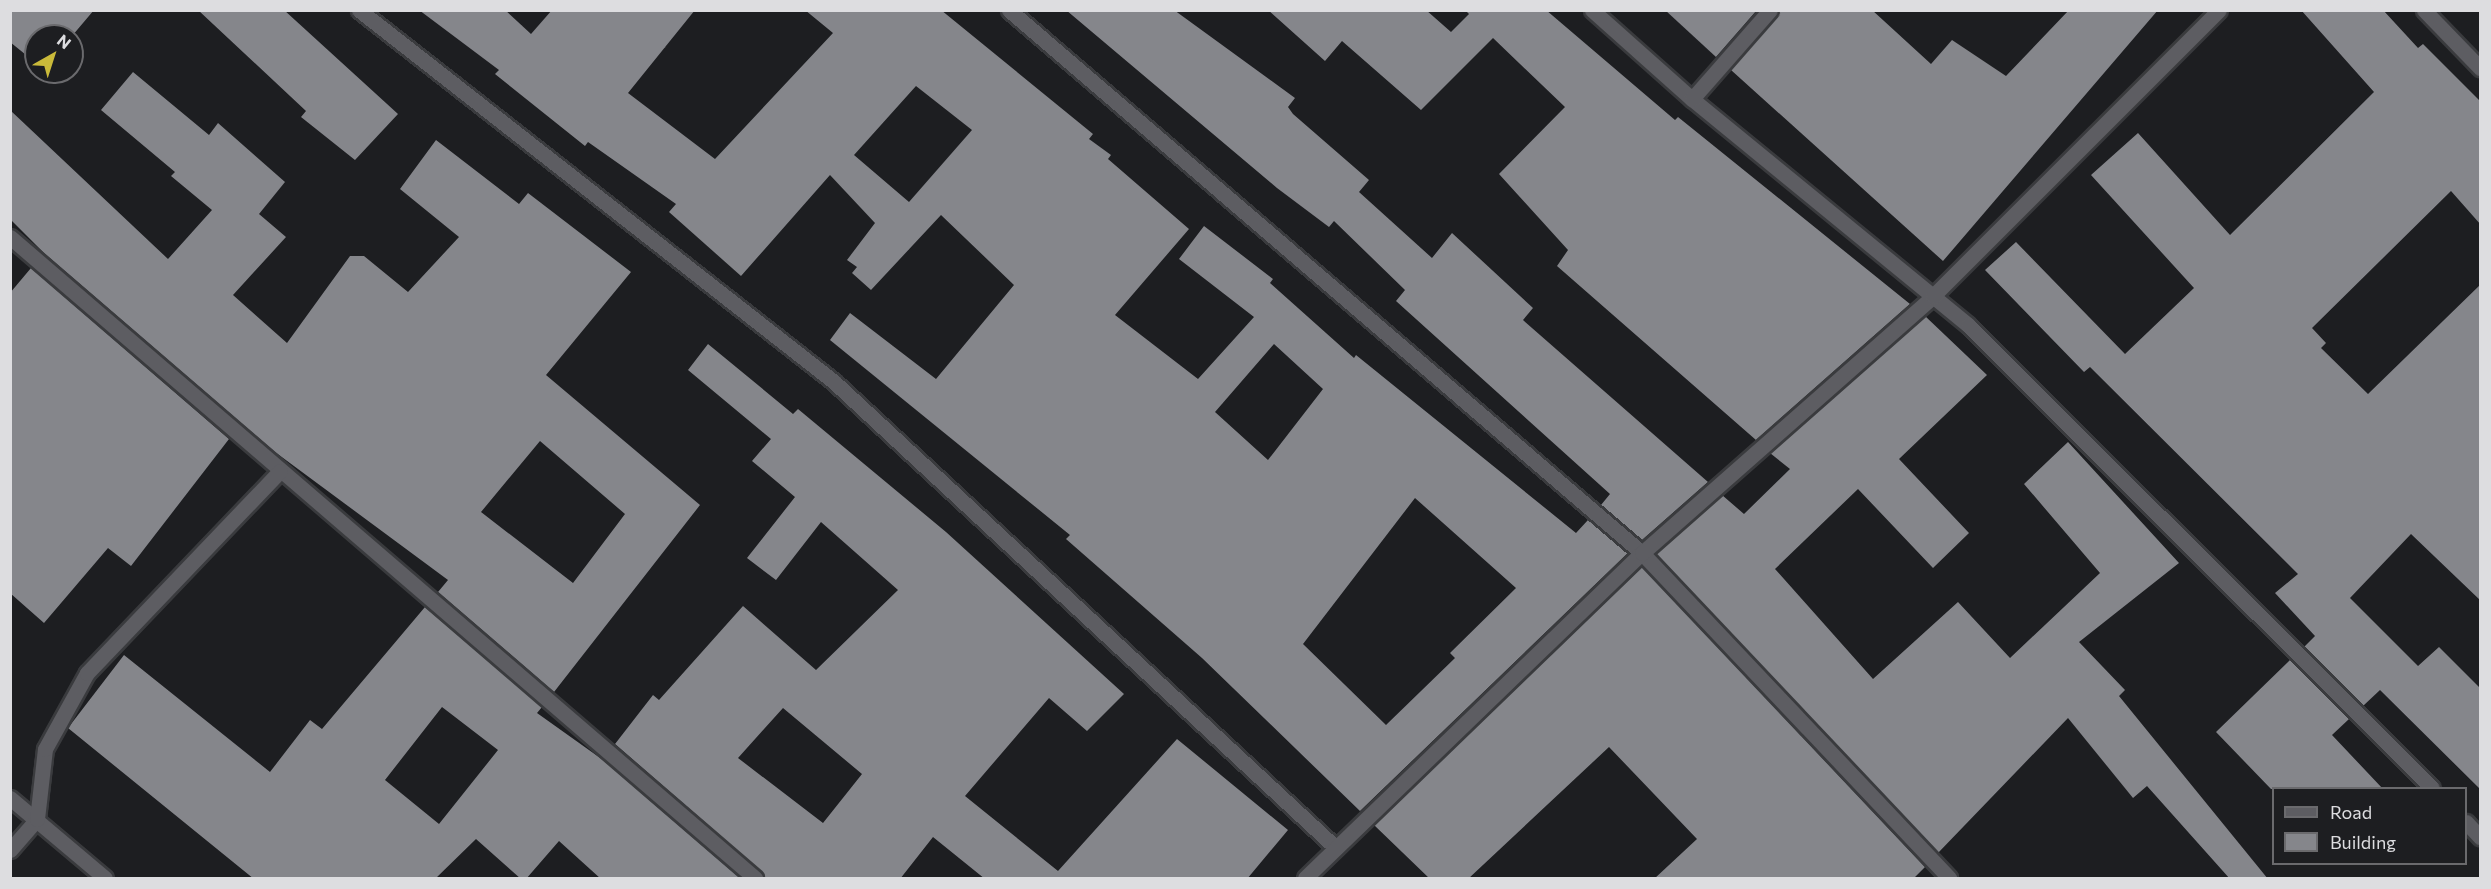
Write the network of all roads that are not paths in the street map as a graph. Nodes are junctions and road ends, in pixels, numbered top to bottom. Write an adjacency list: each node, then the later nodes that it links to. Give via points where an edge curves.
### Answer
1 (359, 10): 18 (street, via 833,381)
2 (1009, 10): 12 (street)
3 (1592, 10): 8 (street)
4 (1770, 10): 8 (street)
5 (2219, 10): 10 (street)
6 (2424, 10): 7 (street)
7 (2481, 68)
8 (1692, 99): 10 (street)
9 (10, 237): 11 (street)
10 (1933, 296): 12 (street); 13 (street, via 1968,325)
11 (280, 471): 15 (street, via 87,673 45,748); 21 (street)
12 (1642, 553): 18 (street); 23 (street)
13 (2430, 787)
14 (10, 798): 15 (street)
15 (38, 819): 19 (street); 20 (street)
16 (2467, 823): 17 (street)
17 (2481, 837)
18 (1336, 848): 22 (street)
19 (10, 850)
20 (105, 879)
21 (755, 879)
22 (1305, 879)
23 (1948, 879)

